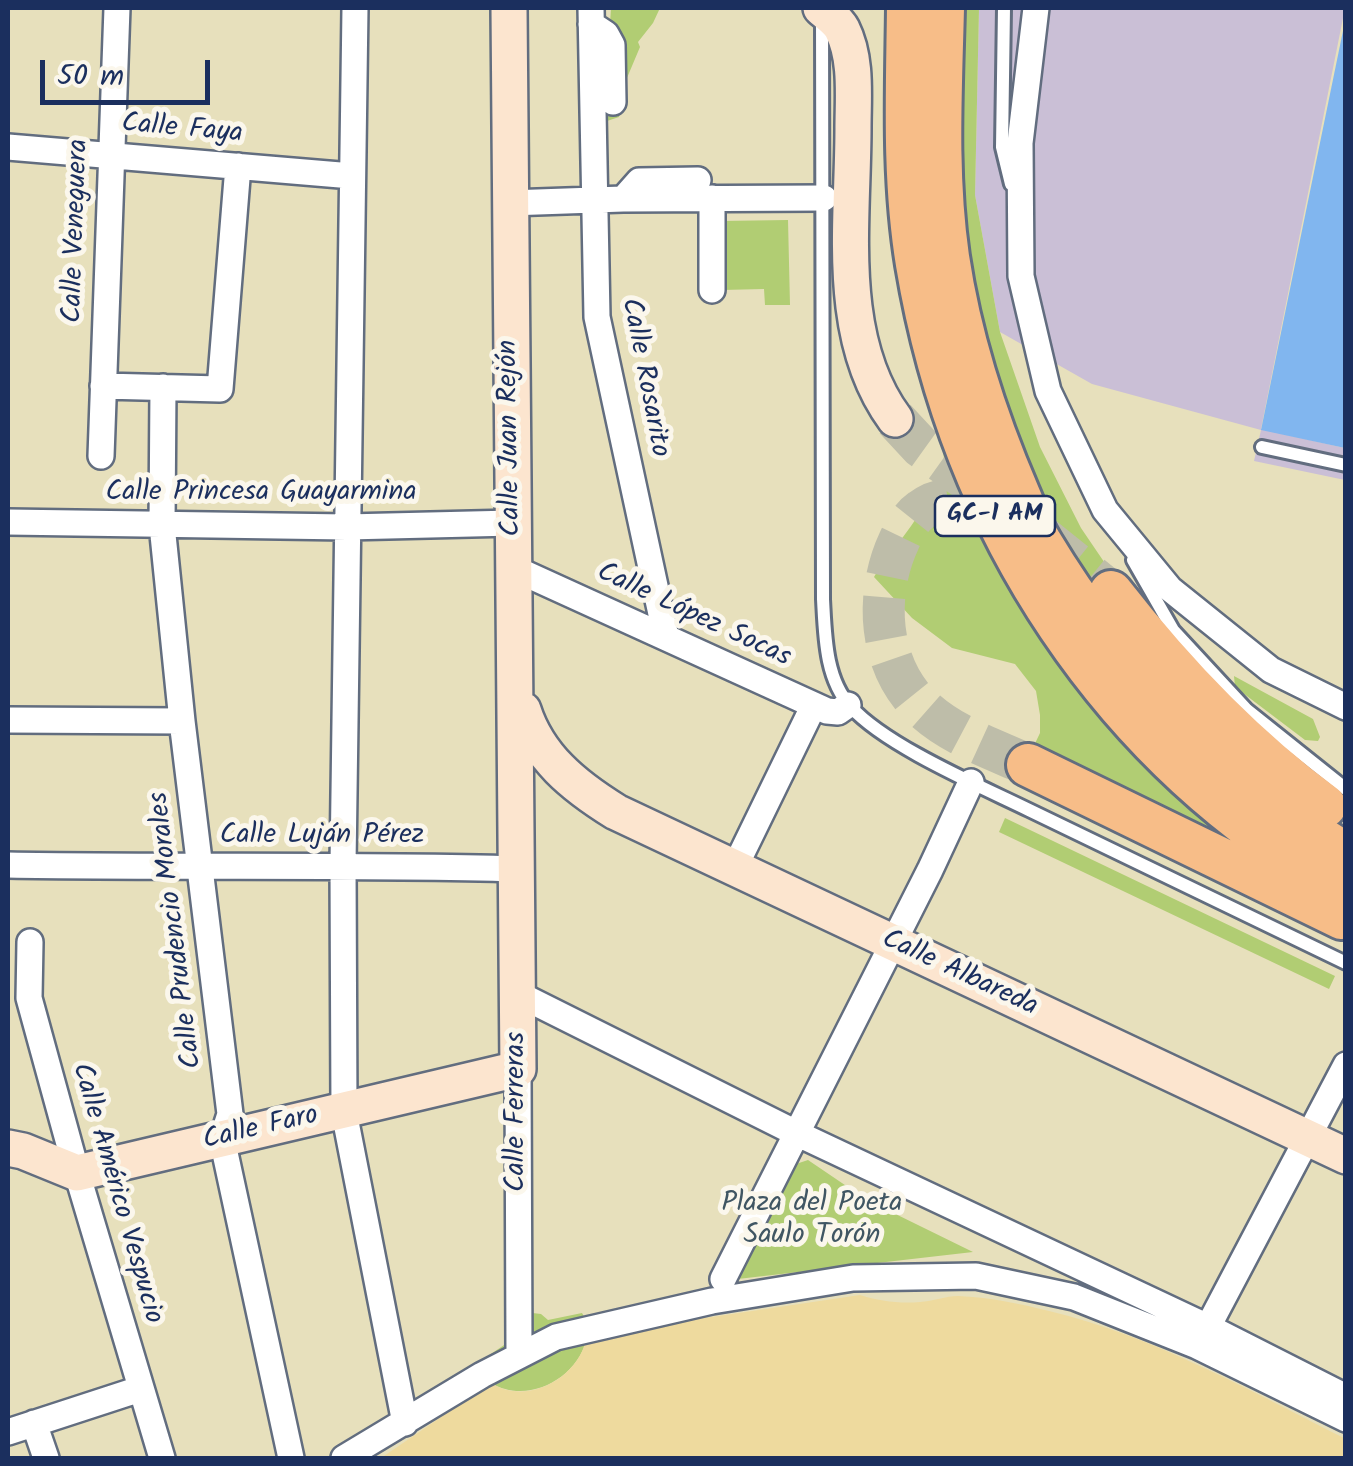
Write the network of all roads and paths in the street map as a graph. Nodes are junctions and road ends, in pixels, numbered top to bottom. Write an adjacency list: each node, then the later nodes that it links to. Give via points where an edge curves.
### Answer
1 (116, 8): 12 (street, Calle Veneguera)
2 (355, 8): 14 (street)
3 (509, 8): 18 (street, Calle Juan Rejón)
4 (821, 8): 16 (lane); 23 (street, via 842,27 853,70 856,332 877,395)
5 (908, 8): 53 (highway, GC-1 AM, via 906,153 917,262 943,380 1007,543 1114,700 1170,760 1234,817)
6 (943, 8): 47 (highway, GC-1 AM, via 940,141 948,257 1000,450 1040,541 1137,677 1191,734 1254,790)
7 (1004, 8): 19 (lane, via 1002,147)
8 (1036, 8): 19 (street, via 1020,144)
9 (591, 16): 10 (street, via 612,45); 17 (street, Calle Rosarito)
10 (613, 102)
11 (8, 146): 12 (street, Calle Faya)
12 (111, 155): 13 (street, Calle Faya); 21 (street, Calle Veneguera)
13 (238, 166): 14 (street, Calle Faya); 22 (street, via 220,389)
14 (352, 176): 31 (street)
15 (705, 189): 16 (street); 17 (street); 20 (street)
16 (824, 198): 37 (lane, via 822,599 826,644)
17 (594, 200): 18 (street); 34 (street, Calle Rosarito, via 597,317)
18 (509, 203): 29 (street, Calle Juan Rejón)
19 (1021, 225): 27 (street, via 1022,276 1048,391)
20 (712, 290)
21 (103, 386): 22 (street); 25 (street, Calle Veneguera)
22 (163, 387): 30 (street, Calle Prudencio Morales)
23 (895, 420)
24 (1262, 448): 26 (lane)
25 (101, 456)
26 (1346, 465)
27 (1105, 510): 38 (street, via 1170,589 1271,670); 44 (lane, via 1173,630 1247,710)
28 (8, 522): 30 (street, Calle Princesa Guayarmina)
29 (514, 523): 31 (street, Calle Princesa Guayarmina); 32 (street, Calle Juan Rejón)
30 (162, 525): 31 (street, Calle Princesa Guayarmina); 40 (street, Calle Prudencio Morales)
31 (348, 527): 48 (street)
32 (514, 568): 34 (street, Calle López Socas); 35 (street, Calle Juan Rejón)
33 (1111, 592): 46 (highway, via 1211,709)
34 (666, 637): 36 (street, Calle López Socas)
35 (515, 685): 43 (street, Calle Albareda, via 539,748); 45 (street, Calle Juan Rejón)
36 (814, 705): 37 (street, Calle López Socas, via 838,712); 50 (street)
37 (848, 705): 42 (lane, via 891,738)
38 (1346, 707)
39 (8, 720): 40 (street)
40 (182, 721): 51 (street, Calle Prudencio Morales)
41 (1028, 765): 54 (highway)
42 (971, 782): 56 (street); 57 (lane)
43 (577, 785): 45 (street, via 542,777 527,783); 50 (street, Calle Albareda, via 616,812)
44 (1346, 789)
45 (518, 802): 52 (street, Calle Juan Rejón)
46 (1346, 821)
47 (1346, 854)
48 (344, 864): 51 (street, Calle Luján Pérez); 52 (street, Calle Luján Pérez); 62 (street)
49 (8, 865): 51 (street, Calle Luján Pérez)
50 (735, 867): 56 (street, Calle Albareda)
51 (202, 868): 64 (street, Calle Prudencio Morales, via 230,1114)
52 (518, 869): 58 (street, Calle Ferreras)
53 (1346, 891)
54 (1346, 920)
55 (30, 942): 59 (street, Calle Américo Vespucio)
56 (892, 944): 63 (street); 65 (street, Calle Albareda)
57 (1346, 963)
58 (518, 994): 61 (street, Calle Ferreras); 63 (street)
59 (18, 997): 68 (street, Calle Américo Vespucio)
60 (1346, 1065): 65 (street)
61 (518, 1069): 62 (street, Calle Faro); 71 (street, Calle Ferreras)
62 (344, 1112): 64 (street, Calle Faro); 76 (street)
63 (796, 1134): 69 (street); 70 (street)
64 (222, 1138): 68 (street, Calle Faro); 80 (street, Calle Prudencio Morales)
65 (1306, 1138): 67 (street, Calle Albareda); 70 (street)
66 (8, 1148): 68 (street)
67 (1346, 1156)
68 (76, 1173): 72 (street, Calle Américo Vespucio)
69 (723, 1279)
70 (1202, 1337): 71 (street, via 1074,1297 976,1276 853,1278 556,1337); 73 (street); 74 (street)
71 (519, 1356): 76 (street)
72 (140, 1389): 75 (street); 79 (street, Calle Américo Vespucio)
73 (1346, 1397)
74 (1346, 1419)
75 (34, 1423): 77 (street); 78 (street)
76 (405, 1423): 81 (street)
77 (8, 1432)
78 (46, 1458)
79 (162, 1458)
80 (291, 1458)
81 (344, 1458)

